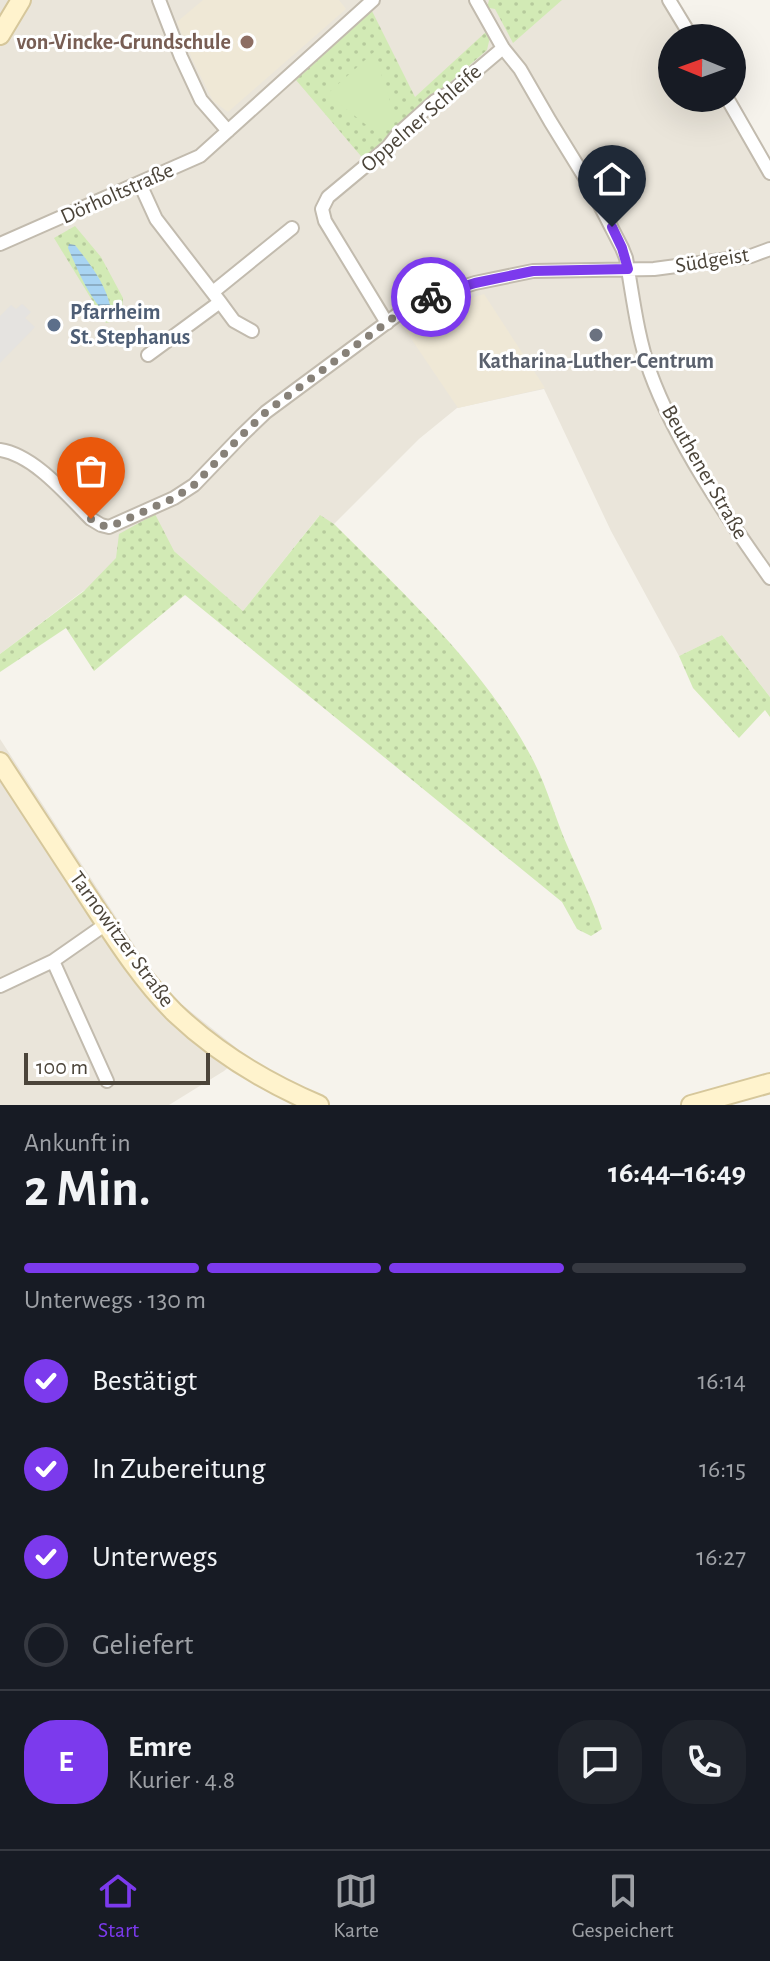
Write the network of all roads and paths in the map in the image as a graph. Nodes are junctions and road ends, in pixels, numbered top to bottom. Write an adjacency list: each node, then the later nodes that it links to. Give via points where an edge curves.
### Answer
1 (21, 0): 7 (main road)
2 (159, 0): 10 (street, via 201,100)
3 (373, 0): 10 (street, Dörholtstraße)
4 (476, 0): 8 (street)
5 (669, 0): 6 (street)
6 (684, 24)
7 (0, 35)
8 (503, 48): 16 (street, Oppelner Schleife, via 590,186); 18 (street, Oppelner Schleife, via 435,101 328,197 322,209)
9 (735, 112): 11 (street)
10 (228, 131): 12 (street, Dörholtstraße, via 200,156)
11 (770, 173)
12 (140, 184): 14 (street, Dörholtstraße); 17 (street, via 156,219)
13 (292, 228): 17 (street)
14 (0, 244)
15 (770, 249): 16 (street, Südgeist, via 751,256)
16 (628, 269): 18 (street, Südgeist, via 510,275 431,297); 22 (street, Beuthener Straße, via 650,372 685,445)
17 (216, 297): 19 (street, via 234,321); 20 (street)
18 (387, 323): 21 (street, Südgeist, via 266,412 194,485 109,527 91,519 36,466)
19 (252, 331)
20 (148, 355)
21 (0, 450)
22 (770, 578)
23 (0, 762): 24 (main road, Tarnowitzer Straße)
24 (106, 924): 25 (street); 29 (main road, Tarnowitzer Straße, via 155,991 197,1033 275,1085)
25 (53, 961): 26 (street); 27 (street)
26 (0, 986)
27 (107, 1081)
28 (770, 1083): 30 (main road)
29 (319, 1105)
30 (691, 1105)

